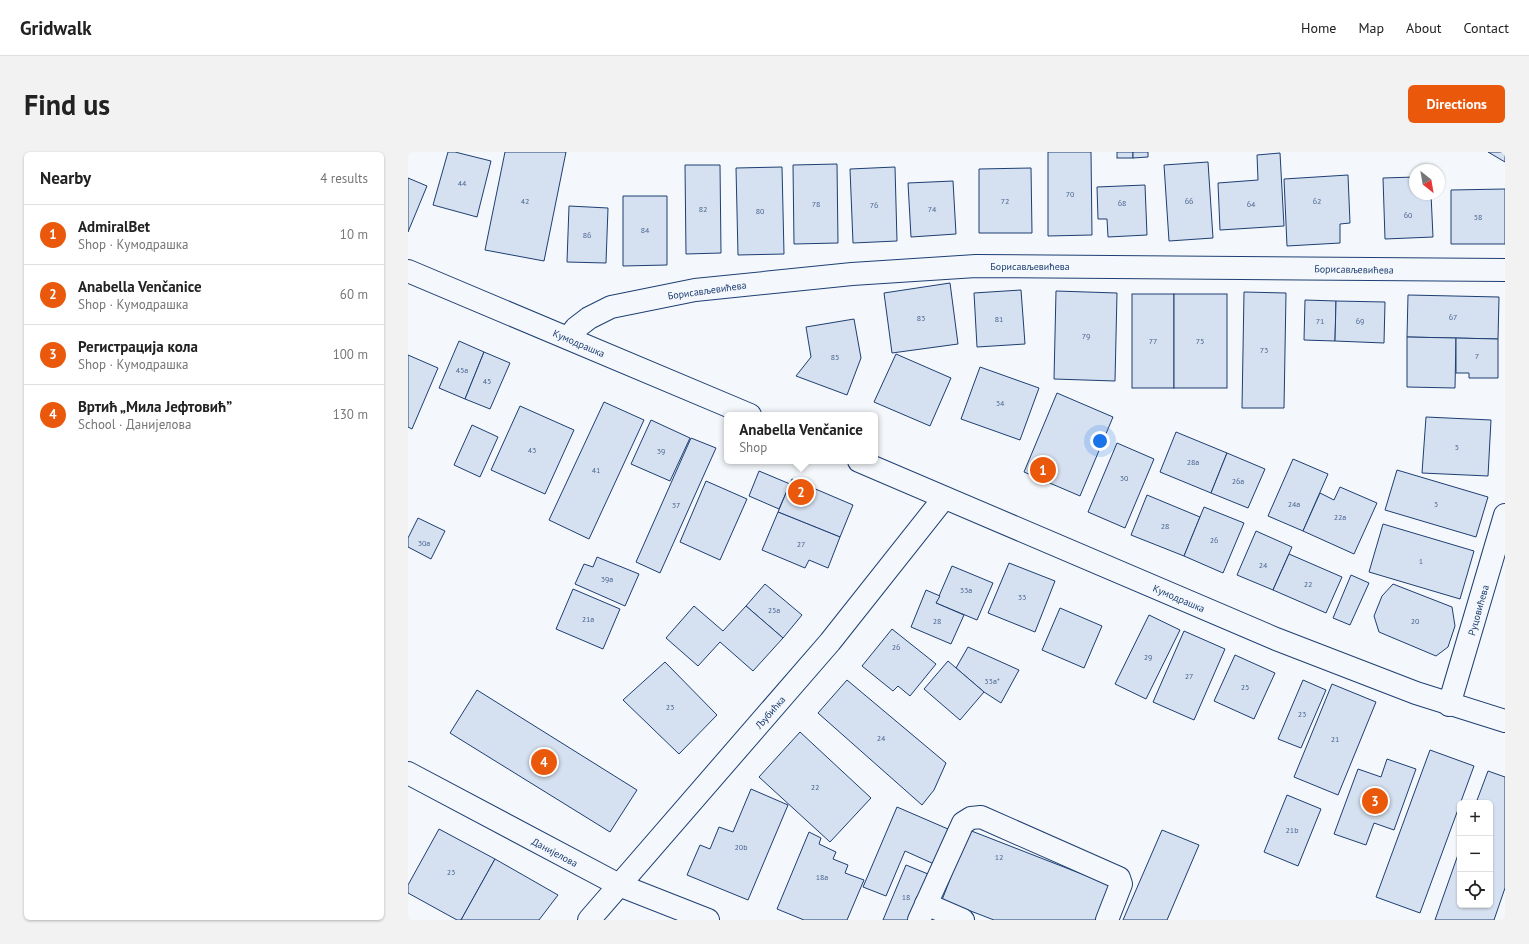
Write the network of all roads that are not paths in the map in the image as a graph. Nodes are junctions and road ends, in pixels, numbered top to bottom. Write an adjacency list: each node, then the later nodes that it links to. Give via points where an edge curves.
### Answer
1 (1505, 270): 3 (street, Борисављевићева, via 976,266 852,274 695,290 611,307 588,318)
2 (408, 271): 3 (street, Кумодрашка)
3 (568, 338): 4 (street, Кумодрашка)
4 (743, 412)
5 (866, 464): 6 (street, Кумодрашка)
6 (944, 498): 8 (street, Кумодрашка, via 1276,639); 11 (street, Љубићка, via 830,642)
7 (1505, 515): 8 (street, Руцовићева)
8 (1449, 705): 9 (street, Кумодрашка)
9 (1505, 721)
10 (408, 773): 11 (street, Данијелова)
11 (619, 885): 13 (street, Љубићка); 14 (street, Данијелова)
12 (922, 912): 15 (street); 16 (street, via 963,823 971,818 981,817 1119,878 1121,884)
13 (589, 920)
14 (708, 920)
15 (963, 920)
16 (1107, 920)

